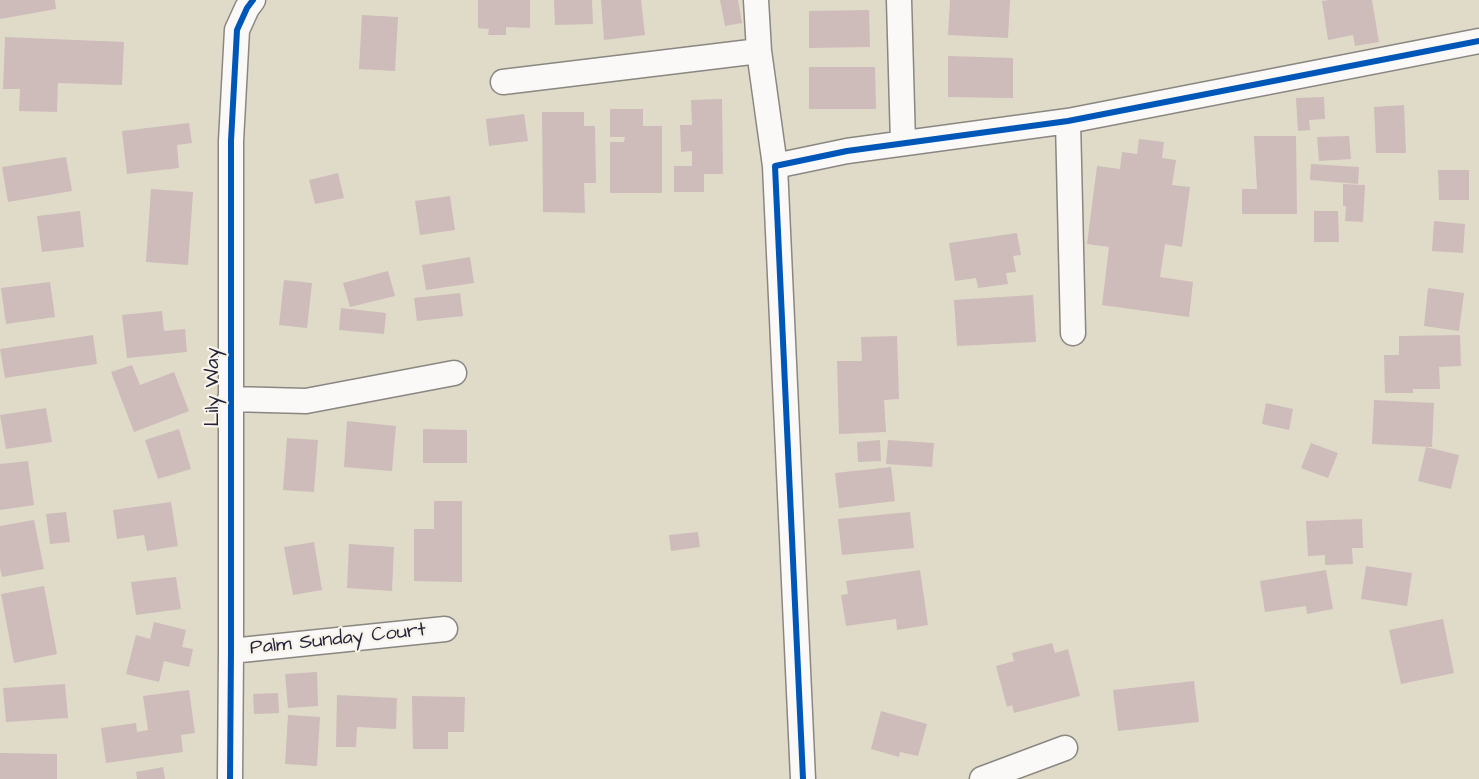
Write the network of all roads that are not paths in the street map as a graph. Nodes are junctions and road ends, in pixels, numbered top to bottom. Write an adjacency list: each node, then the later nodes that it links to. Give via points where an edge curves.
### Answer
1 (254, 0): 12 (street, Lily Way, via 237,30 231,141)
2 (756, 0): 5 (street)
3 (899, 0): 8 (street)
4 (1479, 41): 7 (street)
5 (759, 51): 6 (street); 9 (street)
6 (503, 82)
7 (1068, 121): 8 (street); 10 (street)
8 (903, 143): 9 (street)
9 (775, 166): 17 (street)
10 (1073, 333)
11 (454, 373): 12 (street, via 306,401)
12 (230, 399): 14 (street, Lily Way)
13 (445, 629): 14 (street, Palm Sunday Court)
14 (231, 651): 16 (street, Lily Way)
15 (1065, 748): 18 (street)
16 (230, 779)
17 (803, 779)
18 (982, 779)

